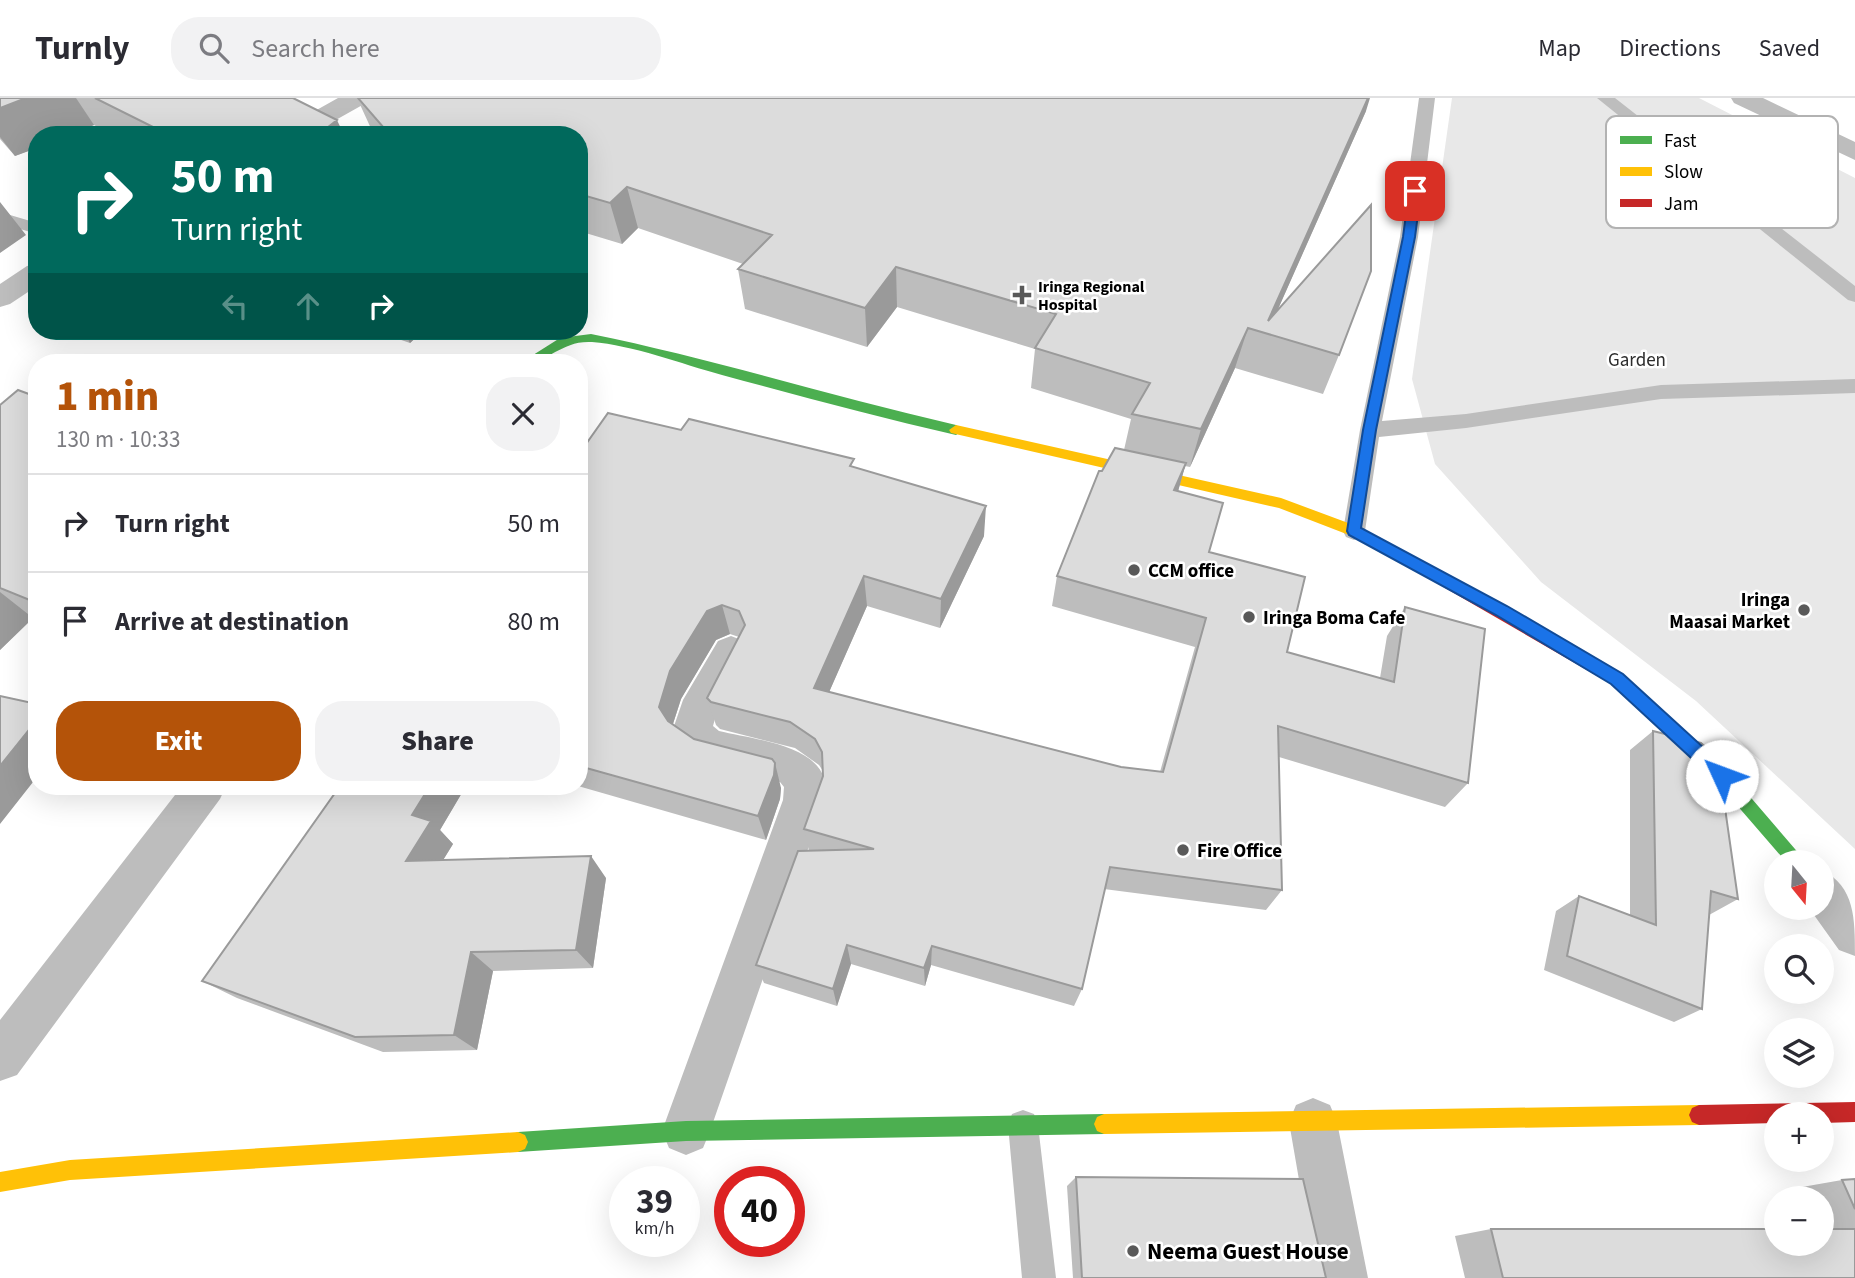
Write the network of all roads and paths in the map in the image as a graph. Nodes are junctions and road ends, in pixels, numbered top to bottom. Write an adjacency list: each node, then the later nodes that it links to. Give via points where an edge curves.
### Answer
1 (357, 98): 7 (street)
2 (1427, 98): 20 (lane, via 1409,237)
3 (1605, 98): 5 (lane)
4 (1743, 98): 6 (street)
5 (1628, 116)
6 (1780, 116)
7 (306, 126)
8 (1838, 144): 9 (street)
9 (1855, 152)
10 (0, 217): 11 (lane)
11 (28, 226)
12 (1769, 228): 14 (lane)
13 (28, 279): 15 (street)
14 (1855, 296)
15 (0, 297)
16 (588, 338): 21 (street, via 856,407 1281,503)
17 (573, 340): 18 (street)
18 (542, 354)
19 (1855, 386): 20 (lane, via 1661,392 1466,421)
20 (1370, 430): 21 (lane)
21 (1354, 531): 24 (street, via 1617,679 1722,776)
22 (731, 652): 31 (street, via 697,712 692,732 708,746 792,768 805,781 804,800)
23 (199, 795): 27 (street)
24 (1786, 850)
25 (1834, 907): 26 (street)
26 (1855, 935)
27 (0, 1058)
28 (1855, 1112): 29 (street)
29 (1313, 1122): 30 (street); 34 (street)
30 (1023, 1125): 31 (street); 33 (lane)
31 (686, 1131): 32 (street, via 70,1170)
32 (0, 1182)
33 (1039, 1278)
34 (1342, 1278)

